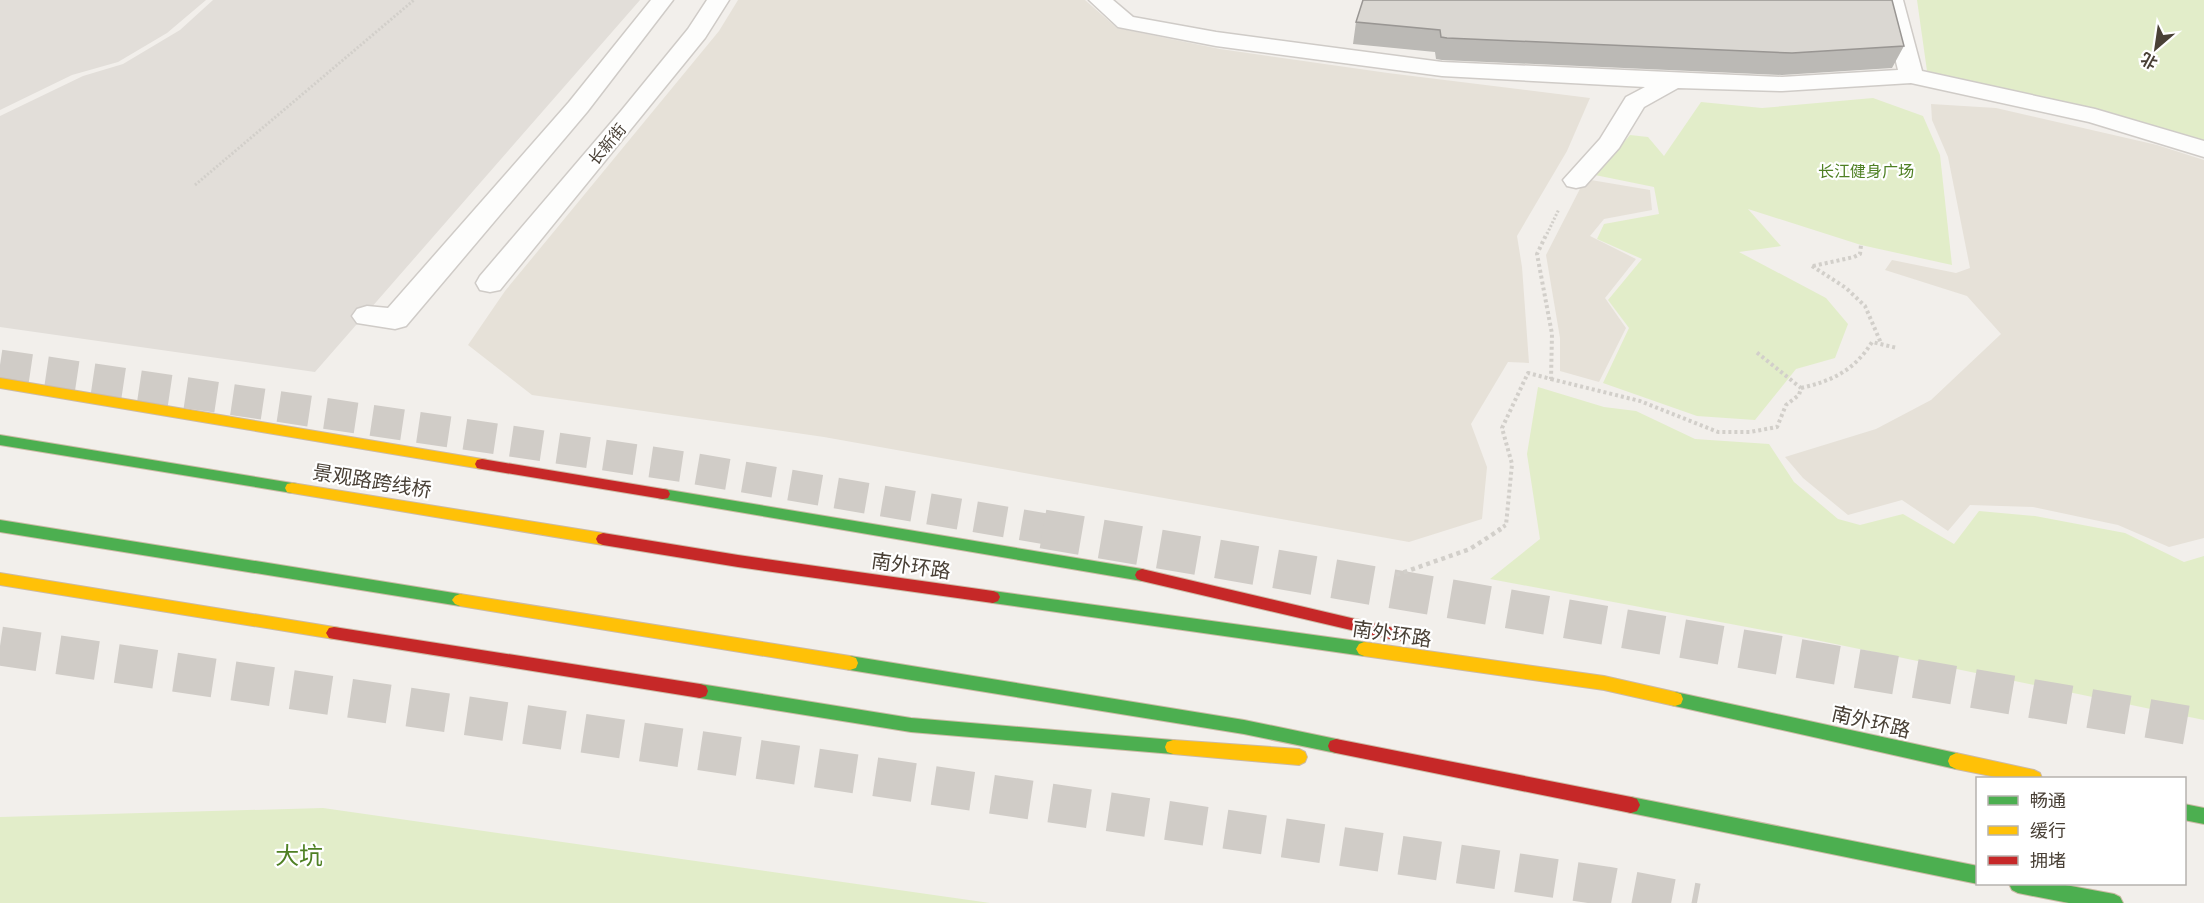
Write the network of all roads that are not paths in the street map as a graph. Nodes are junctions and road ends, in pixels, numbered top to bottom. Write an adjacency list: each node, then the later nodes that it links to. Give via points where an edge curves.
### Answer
1 (662, 0): 10 (street, via 578,107 394,319)
2 (718, 0): 9 (street, 长新街, via 645,98)
3 (1100, 0): 6 (street, via 1126,22 1216,39 1442,69)
4 (1893, 0): 5 (street)
5 (1911, 76): 6 (street, via 1782,84); 7 (street, via 2095,116)
6 (1674, 81): 8 (street, via 1635,102 1610,143)
7 (2204, 149)
8 (1576, 180)
9 (490, 283)
10 (367, 316)
11 (0, 383): 16 (highway, via 1125,571)
12 (0, 440): 14 (highway, 景观路跨线桥)
13 (0, 525): 19 (highway, via 1244,727)
14 (738, 561): 18 (highway, 南外环路)
15 (0, 579): 19 (highway, via 911,725)
16 (1417, 639)
17 (1452, 648): 18 (highway)
18 (1604, 683): 20 (highway, 南外环路)
19 (1454, 769): 23 (highway)
20 (2029, 777)
21 (2186, 812): 22 (highway)
22 (2204, 816)
23 (1976, 875)
24 (2023, 885): 25 (highway)
25 (2114, 903)

